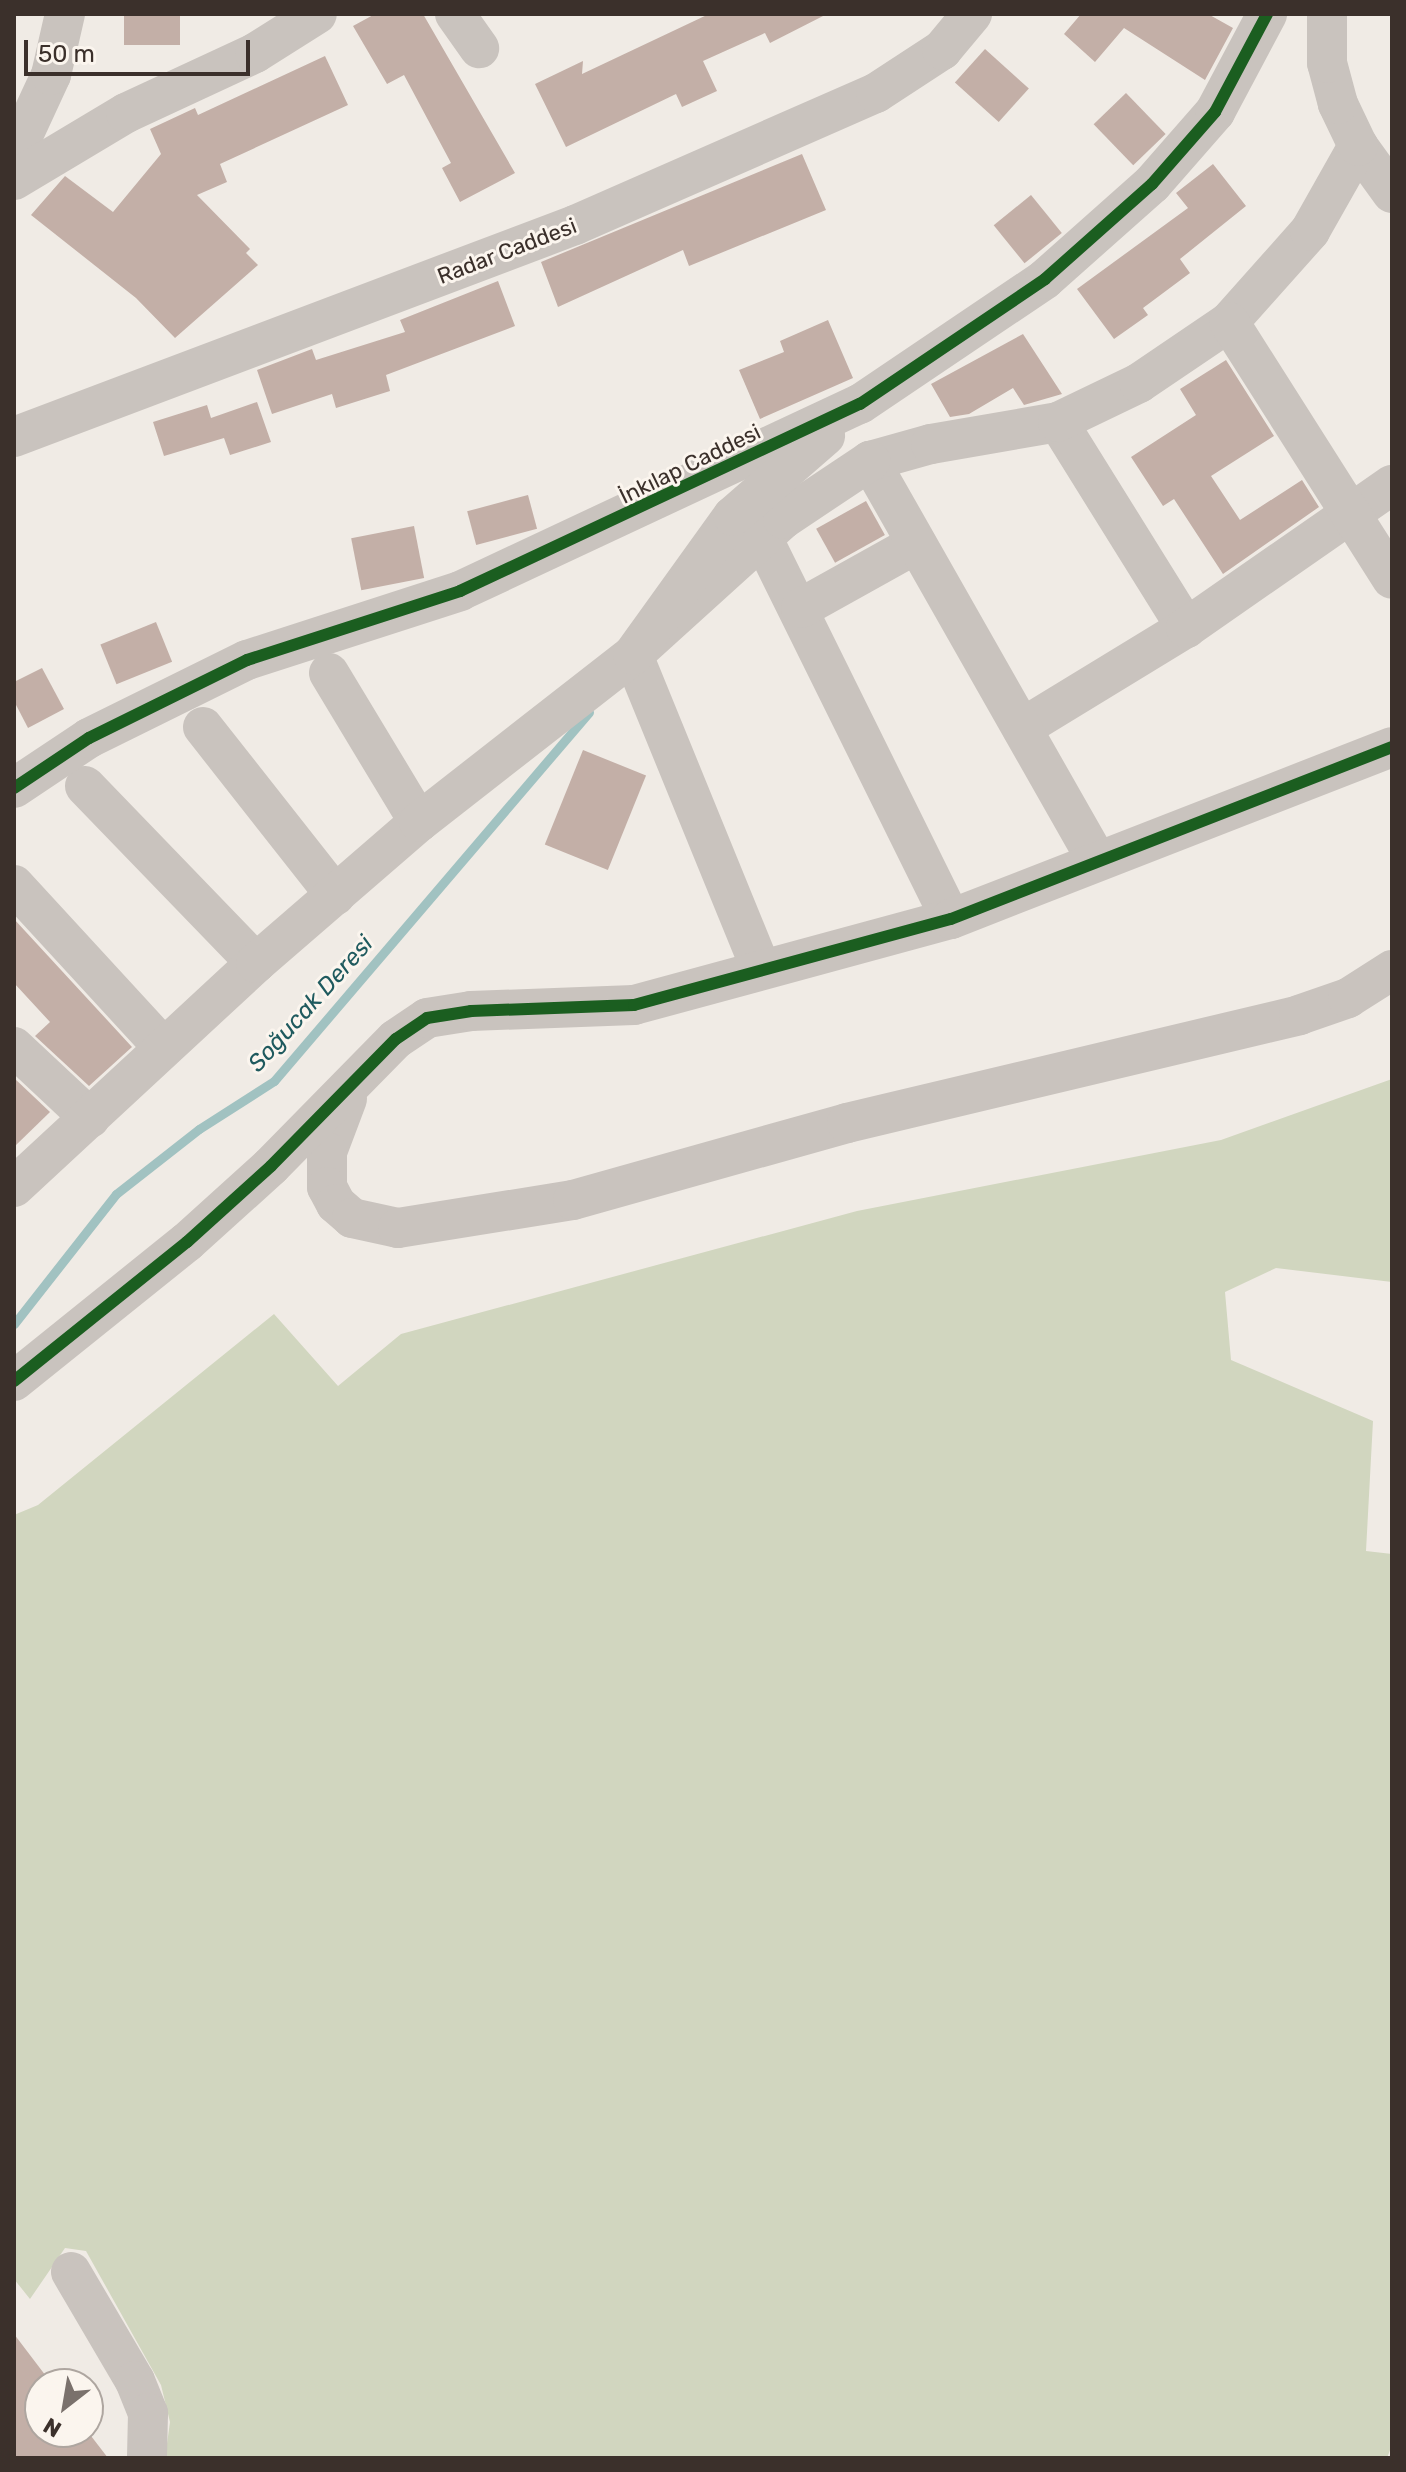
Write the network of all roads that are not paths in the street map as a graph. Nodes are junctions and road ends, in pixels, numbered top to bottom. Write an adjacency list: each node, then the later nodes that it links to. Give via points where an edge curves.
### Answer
1 (65, 14): 9 (street, via 41,105)
2 (317, 14): 10 (street, via 255,53 126,113)
3 (455, 14): 7 (street)
4 (972, 14): 15 (street, Radar Caddesi, via 942,50 912,74 862,99 575,225)
5 (1267, 14): 13 (street, İnkılap Caddesi, via 1215,112 1152,184 1045,279)
6 (1327, 14): 8 (street, via 1327,63 1338,104)
7 (479, 48)
8 (1358, 146): 11 (street); 12 (street, via 1310,231)
9 (14, 155)
10 (14, 180)
11 (1392, 193)
12 (1229, 322): 14 (street, via 1139,383); 18 (street)
13 (860, 404): 24 (street, via 733,516); 30 (street, İnkılap Caddesi, via 460,591 247,660 89,738)
14 (1058, 422): 16 (street, via 931,444); 23 (street)
15 (14, 437)
16 (870, 461): 19 (street, via 812,496); 20 (street)
17 (1392, 485): 18 (street)
18 (1352, 516): 21 (street); 23 (street)
19 (762, 537): 22 (street); 24 (street)
20 (916, 544): 22 (street); 27 (street)
21 (1392, 579)
22 (801, 608): 35 (street)
23 (1186, 628): 27 (street)
24 (633, 655): 31 (street); 37 (street)
25 (329, 673): 31 (street)
26 (203, 727): 34 (street)
27 (1022, 728): 32 (street)
28 (1392, 747): 32 (street)
29 (85, 786): 36 (street)
30 (14, 788)
31 (419, 822): 34 (street)
32 (1096, 859): 35 (street)
33 (14, 885): 40 (street)
34 (335, 895): 36 (street)
35 (951, 919): 37 (street)
36 (256, 963): 40 (street)
37 (761, 969): 41 (street, via 634,1005 471,1011 427,1018 396,1039)
38 (1392, 970): 41 (street, via 1348,998 1299,1015 847,1123 573,1200 398,1228 352,1218 327,1187 327,1152)
39 (14, 1047): 42 (street)
40 (163, 1047): 42 (street)
41 (351, 1088): 44 (street, via 187,1242)
42 (90, 1118): 43 (street)
43 (14, 1187)
44 (14, 1381)
45 (71, 2272): 46 (street, via 135,2381 148,2413)
46 (147, 2458)

